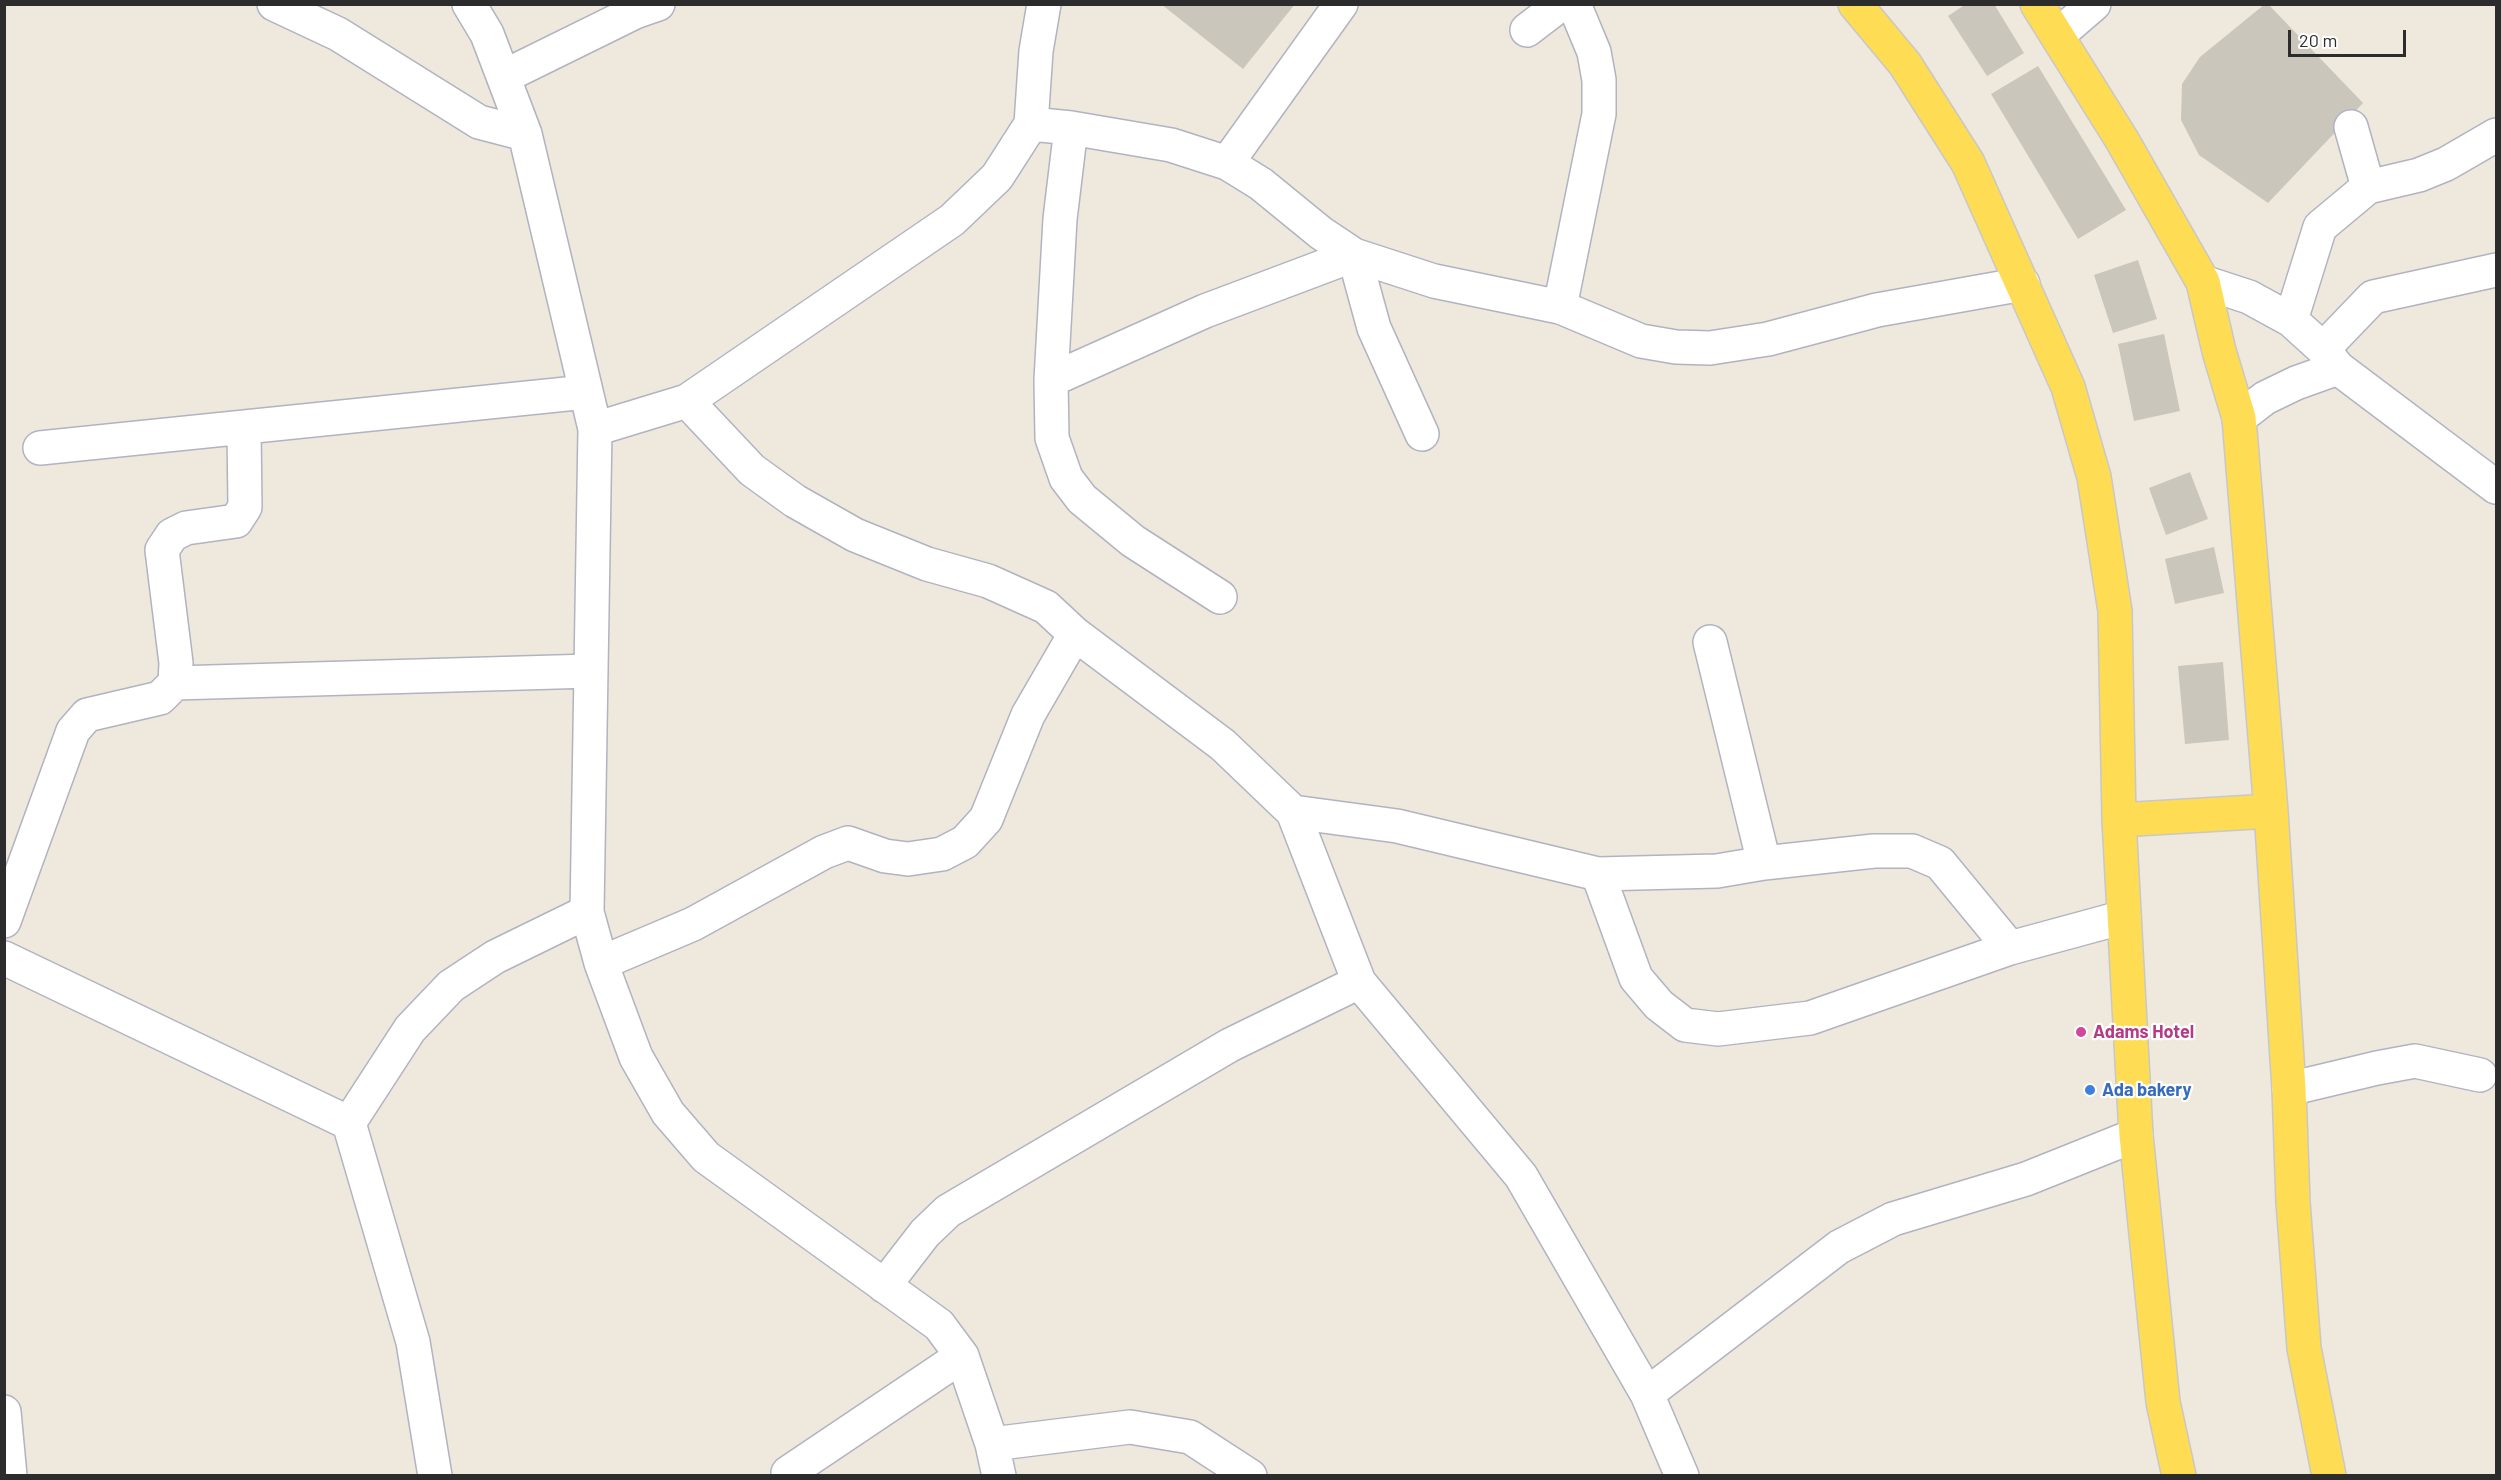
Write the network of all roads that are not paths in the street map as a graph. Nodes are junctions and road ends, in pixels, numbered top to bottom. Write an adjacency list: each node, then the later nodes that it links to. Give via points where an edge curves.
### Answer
1 (274, 4): 17 (street, via 338,34 479,122)
2 (469, 4): 13 (street, via 487,34)
3 (658, 4): 13 (street)
4 (1044, 4): 14 (street)
5 (1341, 4): 19 (street)
6 (1561, 4): 11 (street)
7 (1574, 4): 25 (street, via 1594,52 1599,114)
8 (1856, 4): 24 (main road, via 1905,64 1968,163)
9 (2037, 4): 12 (main road)
10 (2094, 4): 12 (street)
11 (1527, 30)
12 (2058, 35): 23 (main road)
13 (504, 76): 17 (street)
14 (1031, 124): 16 (street); 30 (street, via 997,177 952,220)
15 (2351, 127): 20 (street)
16 (1071, 128): 19 (street, via 1172,145); 28 (street, via 1060,219)
17 (525, 134): 29 (street)
18 (2496, 135): 20 (street, via 2446,164)
19 (1227, 163): 21 (street)
20 (2368, 187): 26 (street, via 2320,227)
21 (1354, 255): 25 (street, via 1434,281); 28 (street, via 1205,311); 34 (street, via 1374,328)
22 (2496, 270): 27 (street, via 2373,297)
23 (2203, 282): 26 (street, via 2248,297); 31 (main road)
24 (2024, 284): 25 (street, via 1876,310 1768,339 1710,348 1641,340); 44 (main road, via 2068,387 2094,477 2115,611)
25 (1560, 307)
26 (2291, 320): 27 (street)
27 (2330, 358): 31 (street); 36 (street)
28 (1051, 380): 37 (street, via 1052,438 1066,478 1082,500 1133,541)
29 (586, 392): 32 (street); 33 (street)
30 (687, 401): 33 (street); 38 (street, via 752,470 795,501 855,535 927,564 988,581 1046,608)
31 (2239, 418): 42 (main road)
32 (244, 428): 35 (street); 41 (street, via 245,507 236,521 186,528 172,535 162,550)
33 (595, 429): 40 (street)
34 (1422, 434)
35 (40, 448)
36 (2496, 487)
37 (1220, 597)
38 (1075, 633): 43 (street, via 1223,745); 52 (street, via 1028,715 986,819 965,842 942,854 908,859 885,856 848,843 693,924)
39 (1710, 642): 45 (street)
40 (591, 670): 41 (street); 47 (street)
41 (176, 683): 49 (street, via 160,698 87,715 73,731)
42 (2271, 811): 44 (main road); 55 (main road)
43 (1293, 812): 46 (street, via 1397,826); 53 (street)
44 (2119, 820): 48 (main road)
45 (1764, 863): 46 (street, via 1717,872); 50 (street, via 1874,851 1912,851 1940,863)
46 (1598, 874): 50 (street, via 1636,978 1659,1005 1685,1025 1718,1029 1810,1018)
47 (587, 912): 52 (street); 56 (street, via 495,957 451,986 410,1029)
48 (2124, 917): 50 (street); 57 (main road)
49 (4, 921)
50 (2010, 948)
51 (4, 958): 56 (street)
52 (601, 963): 58 (street, via 636,1057 668,1113 706,1157)
53 (1359, 982): 58 (street, via 1230,1045 948,1211 925,1233); 60 (street, via 1521,1176)
54 (2480, 1075): 55 (street, via 2415,1061)
55 (2289, 1089): 70 (main road, via 2304,1348)
56 (349, 1123): 65 (street, via 412,1342)
57 (2136, 1135): 60 (street, via 2026,1179 1893,1219 1839,1247); 69 (main road, via 2163,1402)
58 (884, 1286): 59 (street, via 939,1325)
59 (962, 1356): 62 (street); 63 (street)
60 (1647, 1394): 68 (street)
61 (4, 1412): 64 (street)
62 (992, 1444): 66 (street); 67 (street, via 1130,1427 1190,1437)
63 (788, 1473)
64 (10, 1476)
65 (435, 1476)
66 (999, 1476)
67 (1250, 1476)
68 (1682, 1476)
69 (2179, 1476)
70 (2329, 1476)

